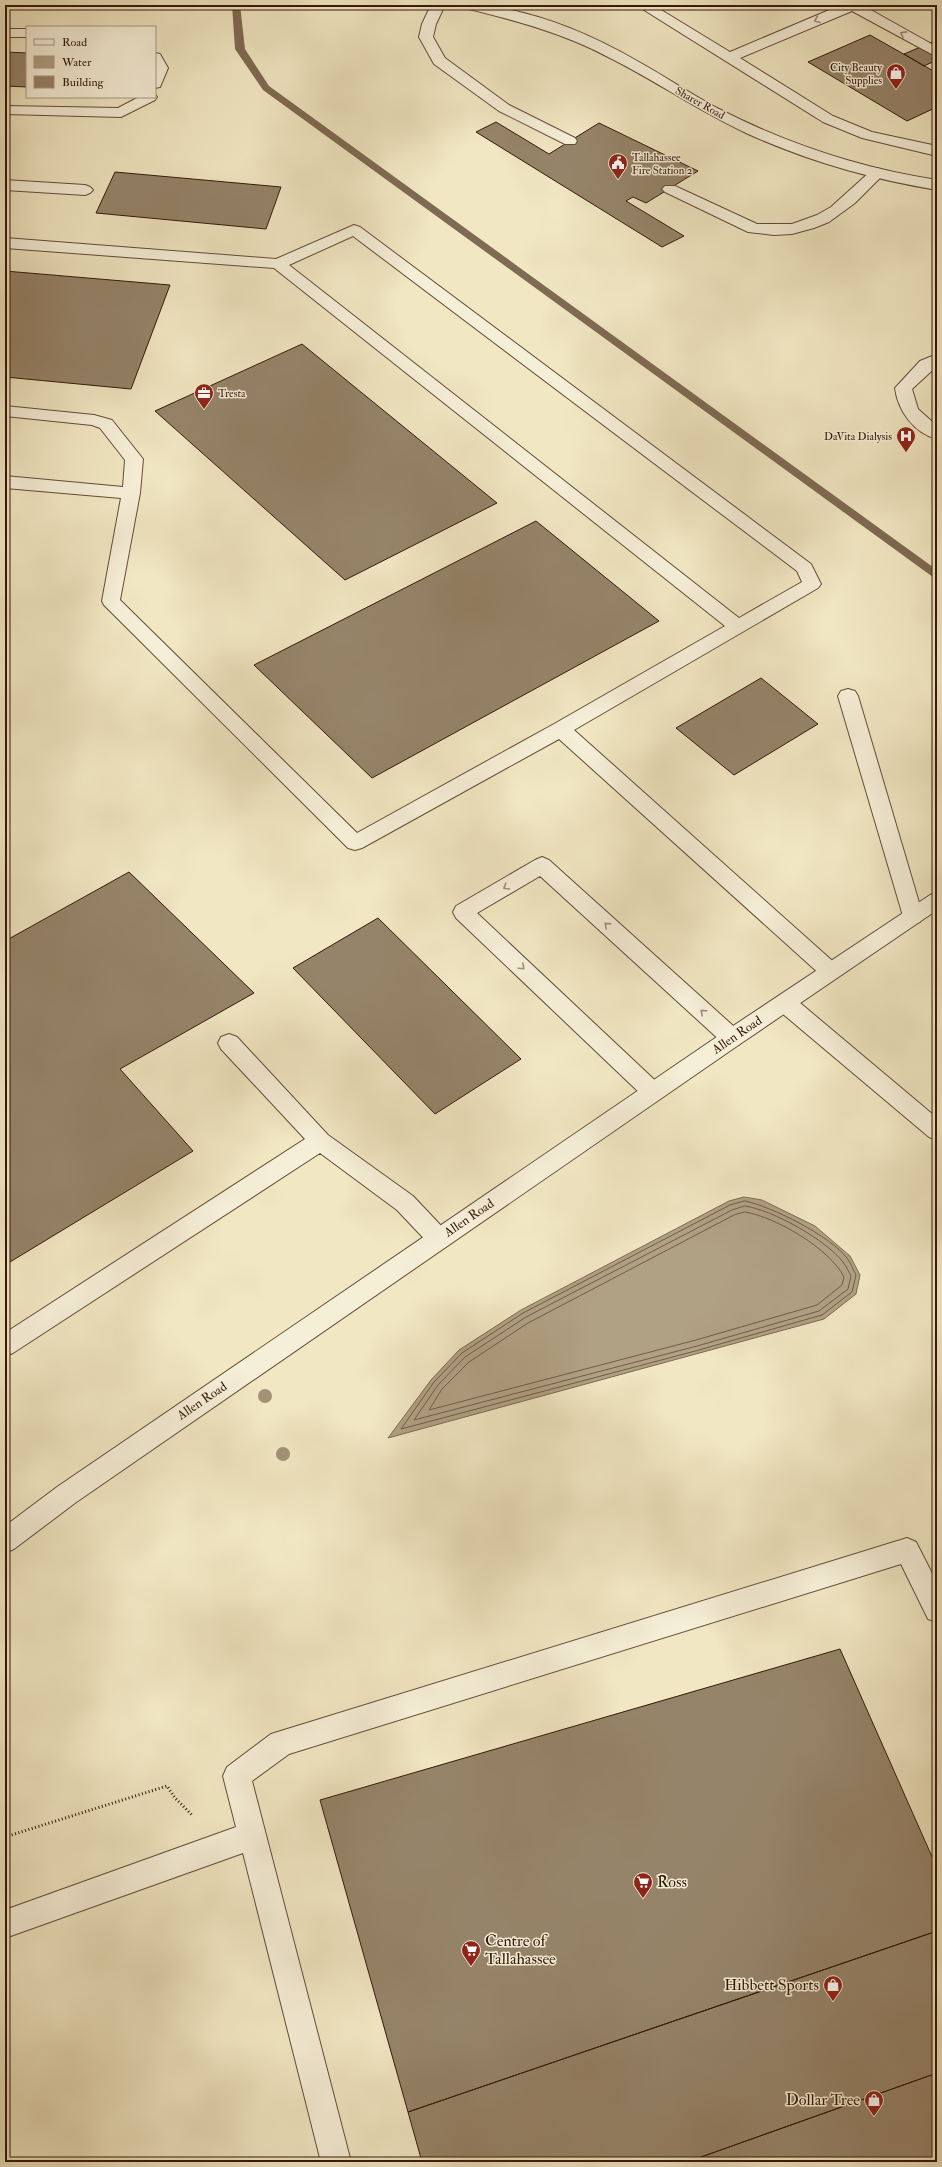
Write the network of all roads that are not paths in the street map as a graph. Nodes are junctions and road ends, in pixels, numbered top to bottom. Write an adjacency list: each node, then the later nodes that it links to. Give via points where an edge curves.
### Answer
1 (438, 5): 13 (street, via 426,37 439,61 504,108)
2 (470, 5): 15 (street, Sharer Road, via 503,12 553,28 602,48 650,73 688,98 754,131 797,148)
3 (643, 5): 8 (street)
4 (852, 5): 7 (street, one-way to 4); 8 (street, one-way to 8)
5 (5, 33): 6 (street)
6 (26, 33)
7 (937, 53)
8 (728, 58): 14 (street, via 828,119 867,135)
9 (156, 59): 10 (street, via 161,68)
10 (156, 81)
11 (148, 98): 12 (street, via 121,113)
12 (5, 110)
13 (570, 141)
14 (937, 151)
15 (877, 172): 17 (street, Sharer Road); 18 (street, via 849,202 829,216 797,229 754,229)
16 (5, 184): 19 (street)
17 (937, 185)
18 (670, 189)
19 (85, 190)
20 (5, 243): 21 (street)
21 (278, 264): 27 (street); 27 (street, via 354,230 805,568 812,584)
22 (937, 359): 24 (street, via 926,365 903,388 905,403 915,419)
23 (5, 411): 26 (street, via 94,420 106,424 134,459)
24 (937, 434)
25 (5, 482): 26 (street)
26 (131, 493): 29 (street, via 111,601 355,844)
27 (740, 627): 29 (street)
28 (848, 696): 31 (street)
29 (561, 729): 32 (street)
30 (937, 900): 31 (street, Allen Road)
31 (913, 916): 32 (street, Allen Road)
32 (830, 971): 33 (street, Allen Road)
33 (785, 1003): 34 (street, Allen Road); 37 (street)
34 (732, 1038): 36 (street, Allen Road); 36 (street, one-way to 36, via 542,865 463,912)
35 (228, 1043): 38 (street)
36 (653, 1092): 39 (street, Allen Road)
37 (937, 1131)
38 (320, 1141): 39 (street, via 405,1204); 40 (street)
39 (439, 1239): 41 (street, Allen Road, via 66,1495)
40 (5, 1346)
41 (5, 1541)
42 (937, 1610): 43 (street, via 908,1550 281,1743 237,1776)
43 (251, 1836): 44 (street); 45 (street, via 297,2004)
44 (5, 1924)
45 (336, 2162)

